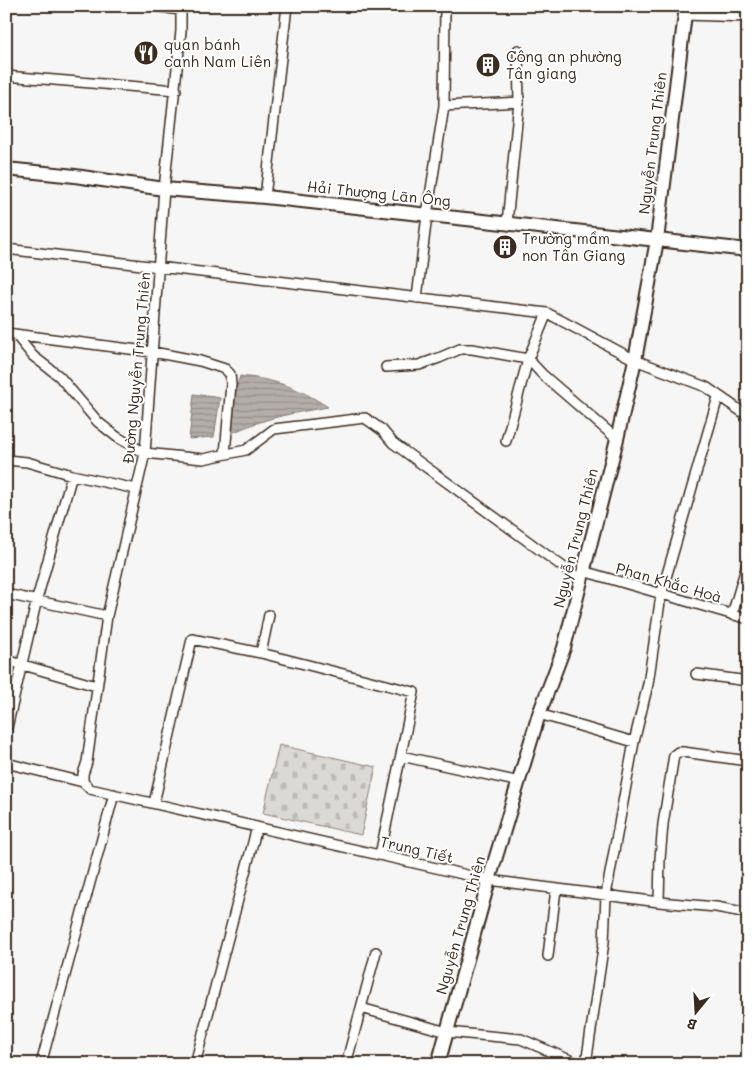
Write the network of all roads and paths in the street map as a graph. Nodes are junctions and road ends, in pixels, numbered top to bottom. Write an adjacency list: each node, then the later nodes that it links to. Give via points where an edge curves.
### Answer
1 (154, 6): 4 (street)
2 (287, 6): 14 (street)
3 (445, 6): 11 (street)
4 (181, 8): 9 (street, Đường Nguyễn Trung Thiên)
5 (686, 10): 6 (street); 17 (street, Nguyễn Trung Thiên)
6 (748, 16)
7 (518, 50): 10 (street)
8 (6, 76): 9 (street)
9 (176, 90): 13 (street, Đường Nguyễn Trung Thiên)
10 (518, 102): 11 (street); 16 (street)
11 (444, 106): 15 (street)
12 (6, 169): 13 (street, Hải Thượng Lãn Ông)
13 (164, 189): 14 (street, Hải Thượng Lãn Ông); 20 (street, Đường Nguyễn Trung Thiên)
14 (265, 197): 15 (street, Hải Thượng Lãn Ông)
15 (427, 214): 16 (street, Hải Thượng Lãn Ông); 21 (street)
16 (507, 224): 17 (street, Hải Thượng Lãn Ông)
17 (657, 240): 19 (street, Hải Thượng Lãn Ông); 26 (street, Nguyễn Trung Thiên)
18 (6, 249): 20 (street)
19 (748, 250)
20 (158, 267): 21 (street); 24 (street, Đường Nguyễn Trung Thiên)
21 (417, 298): 22 (street)
22 (548, 313): 25 (street); 26 (street)
23 (11, 334): 24 (street); 32 (street, via 59,376 98,422)
24 (153, 352): 32 (street, Đường Nguyễn Trung Thiên); 33 (street, via 219,366 228,372 231,384)
25 (528, 359): 27 (street, via 460,349 419,365); 30 (street); 31 (street)
26 (635, 360): 28 (street, via 706,387); 30 (street, Nguyễn Trung Thiên)
27 (386, 367)
28 (718, 397): 29 (street); 40 (street)
29 (748, 416)
30 (616, 439): 38 (street, Nguyễn Trung Thiên)
31 (506, 441)
32 (145, 453): 33 (street, Phan Khắc Hoà, via 203,459); 36 (street, Đường Nguyễn Trung Thiên)
33 (225, 454): 38 (street, Phan Khắc Hoà, via 246,450 274,429 364,418 393,442)
34 (6, 460): 35 (street, via 27,462)
35 (72, 475): 36 (street); 41 (street)
36 (136, 489): 44 (street, Đường Nguyễn Trung Thiên)
37 (748, 561): 43 (street)
38 (582, 575): 40 (street, Phan Khắc Hoà); 52 (street, Nguyễn Trung Thiên, via 564,648)
39 (6, 594): 41 (street)
40 (661, 595): 43 (street, Phan Khắc Hoà); 54 (street, via 648,684)
41 (37, 600): 44 (street); 48 (street)
42 (269, 615): 46 (street)
43 (732, 615): 45 (street, Phan Khắc Hoà)
44 (107, 616): 51 (street, Đường Nguyễn Trung Thiên)
45 (748, 620)
46 (261, 653): 55 (street, via 414,692); 61 (street, via 192,639)
47 (6, 660): 48 (street)
48 (21, 664): 51 (street); 53 (street)
49 (696, 674): 50 (street)
50 (748, 681)
51 (96, 686): 59 (street, Đường Nguyễn Trung Thiên)
52 (539, 714): 54 (street); 58 (street, Nguyễn Trung Thiên)
53 (6, 732)
54 (634, 742): 66 (street)
55 (400, 756): 58 (street); 63 (street)
56 (748, 761): 67 (street, via 683,752 674,755 663,824)
57 (6, 763): 59 (street, Trung Tiết)
58 (520, 782): 64 (street, Nguyễn Trung Thiên)
59 (84, 784): 60 (street, Trung Tiết, via 90,789)
60 (114, 794): 61 (street, Trung Tiết); 73 (street)
61 (154, 803): 62 (street, Trung Tiết)
62 (257, 826): 63 (street, Trung Tiết); 74 (street)
63 (380, 855): 64 (street, Trung Tiết)
64 (489, 880): 65 (street, Trung Tiết); 72 (street, Nguyễn Trung Thiên)
65 (556, 889): 66 (street, Trung Tiết); 70 (street)
66 (606, 895): 67 (street, Trung Tiết); 78 (street, via 604,942)
67 (659, 902): 68 (street, Trung Tiết)
68 (748, 913)
69 (376, 952): 71 (street)
70 (548, 956)
71 (361, 1008): 72 (street); 75 (street)
72 (447, 1032): 76 (street, Nguyễn Trung Thiên); 77 (street, via 521,1040)
73 (41, 1064)
74 (195, 1064)
75 (346, 1064)
76 (438, 1064)
77 (579, 1064)
78 (586, 1064)

